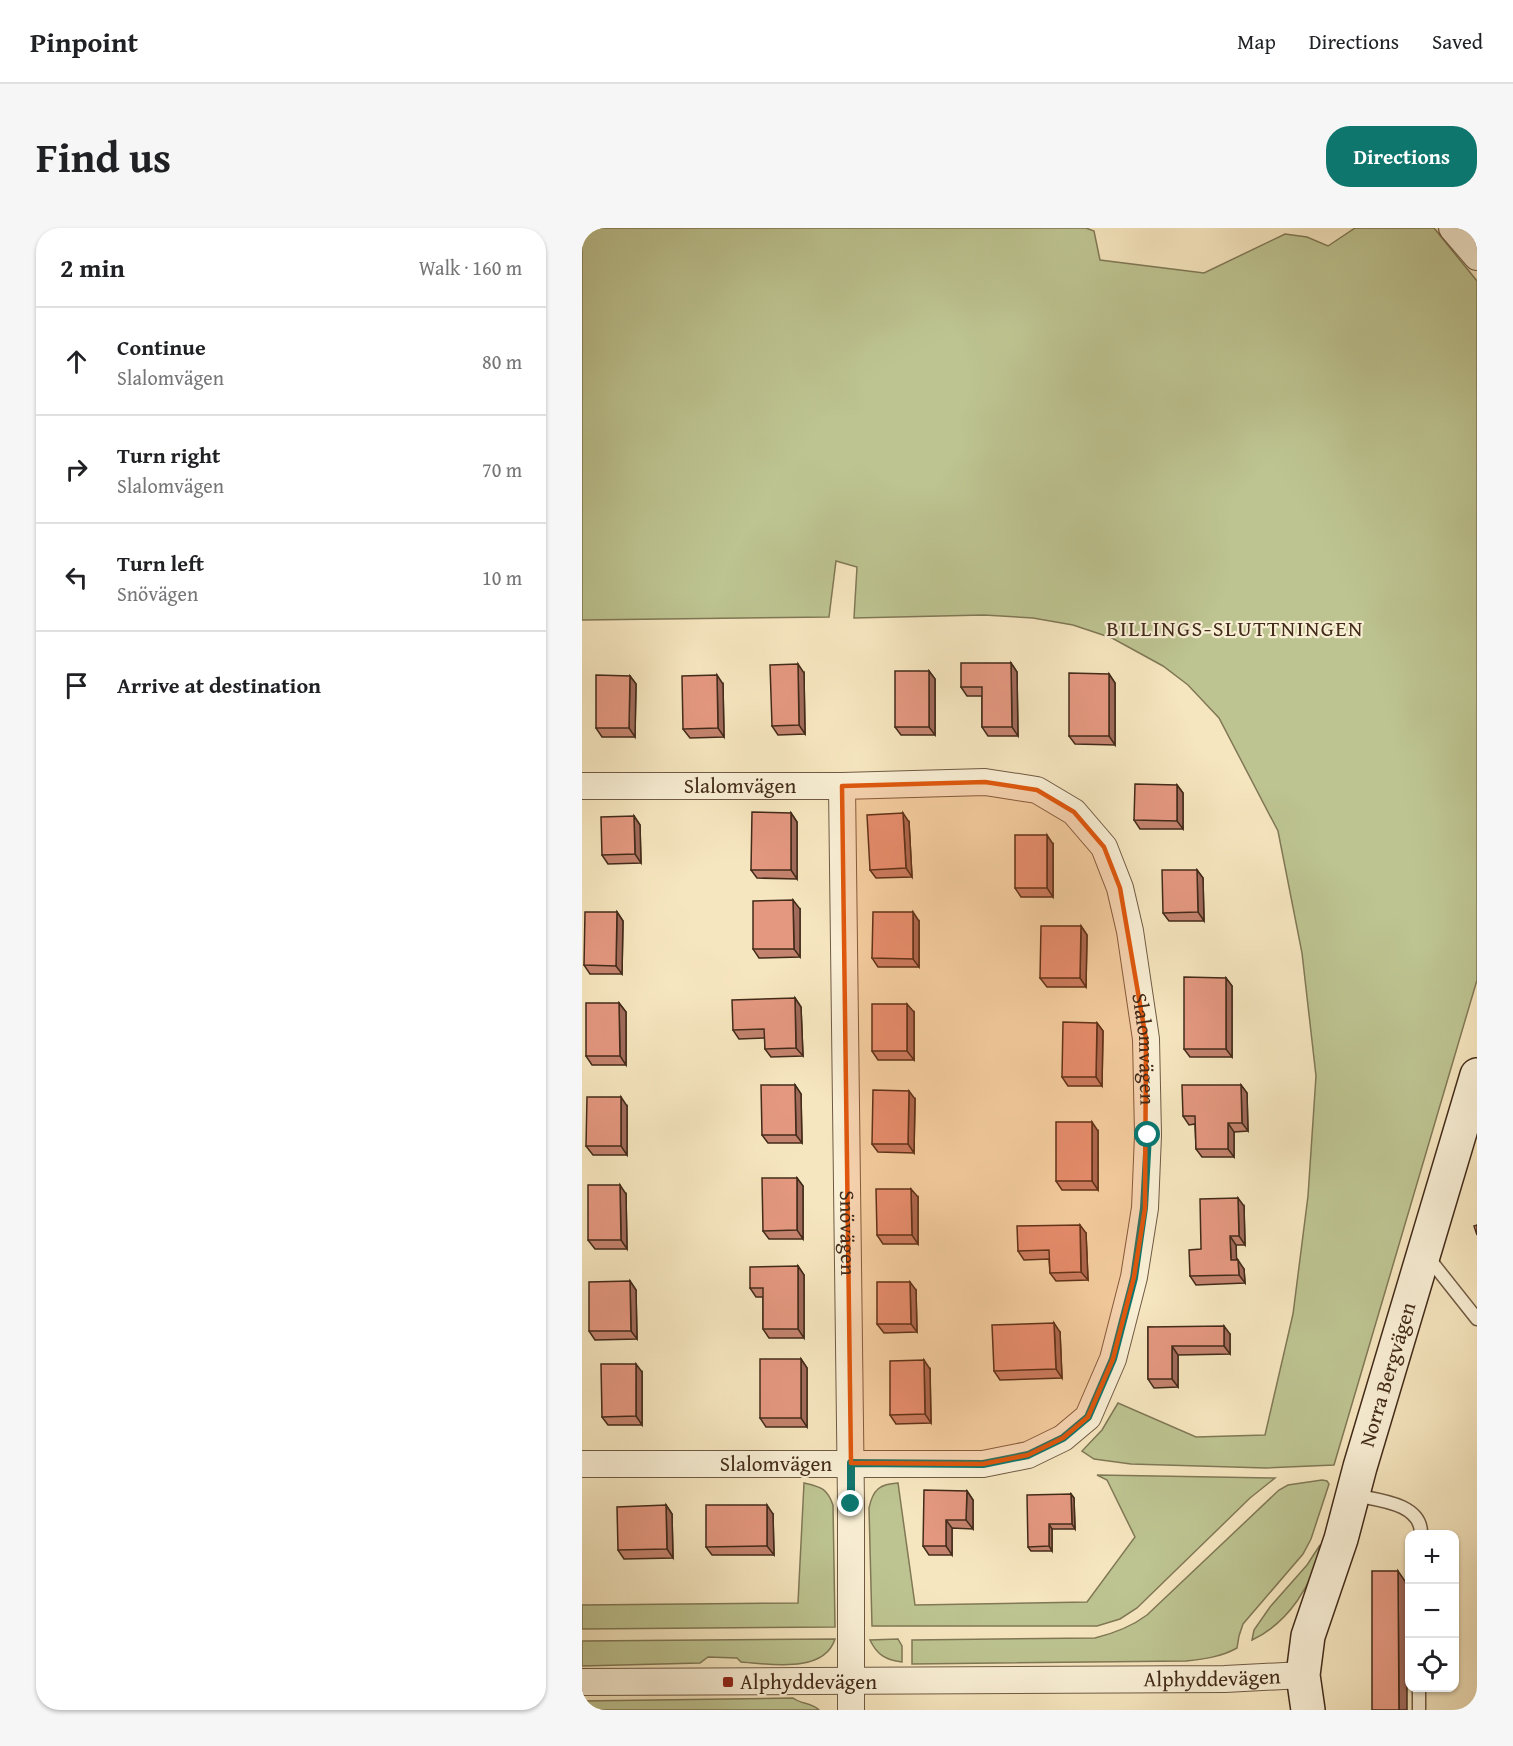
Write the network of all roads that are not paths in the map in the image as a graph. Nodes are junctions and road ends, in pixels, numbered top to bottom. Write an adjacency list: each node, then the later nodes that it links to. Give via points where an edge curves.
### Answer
1 (1452, 228): 2 (street)
2 (1477, 257)
3 (582, 786): 4 (street, Slalomvägen)
4 (842, 786): 9 (street, Snövägen); 9 (street, Slalomvägen, via 985,782 1037,790 1074,812 1104,847 1120,888 1130,931 1146,1039 1148,1135 1144,1208 1134,1278 1113,1359 1088,1417 1063,1438 1028,1455 983,1464)
5 (1477, 1075): 6 (street, Norra Bergvägen)
6 (1469, 1137): 7 (street, Norra Bergvägen)
7 (1424, 1253): 8 (lane); 11 (street, Norra Bergvägen)
8 (1477, 1320)
9 (851, 1463): 10 (street, Slalomvägen); 14 (street, Snövägen)
10 (582, 1464)
11 (1353, 1495): 12 (lane, via 1405,1508 1416,1517); 13 (street, Norra Bergvägen, via 1308,1636)
12 (1421, 1530)
13 (1303, 1675): 14 (street, Alphyddevägen); 18 (street, Norra Bergvägen)
14 (850, 1681): 15 (street, Alphyddevägen); 17 (street, Snövägen)
15 (582, 1682)
16 (1419, 1692): 19 (lane)
17 (851, 1710)
18 (1308, 1710)
19 (1419, 1710)

